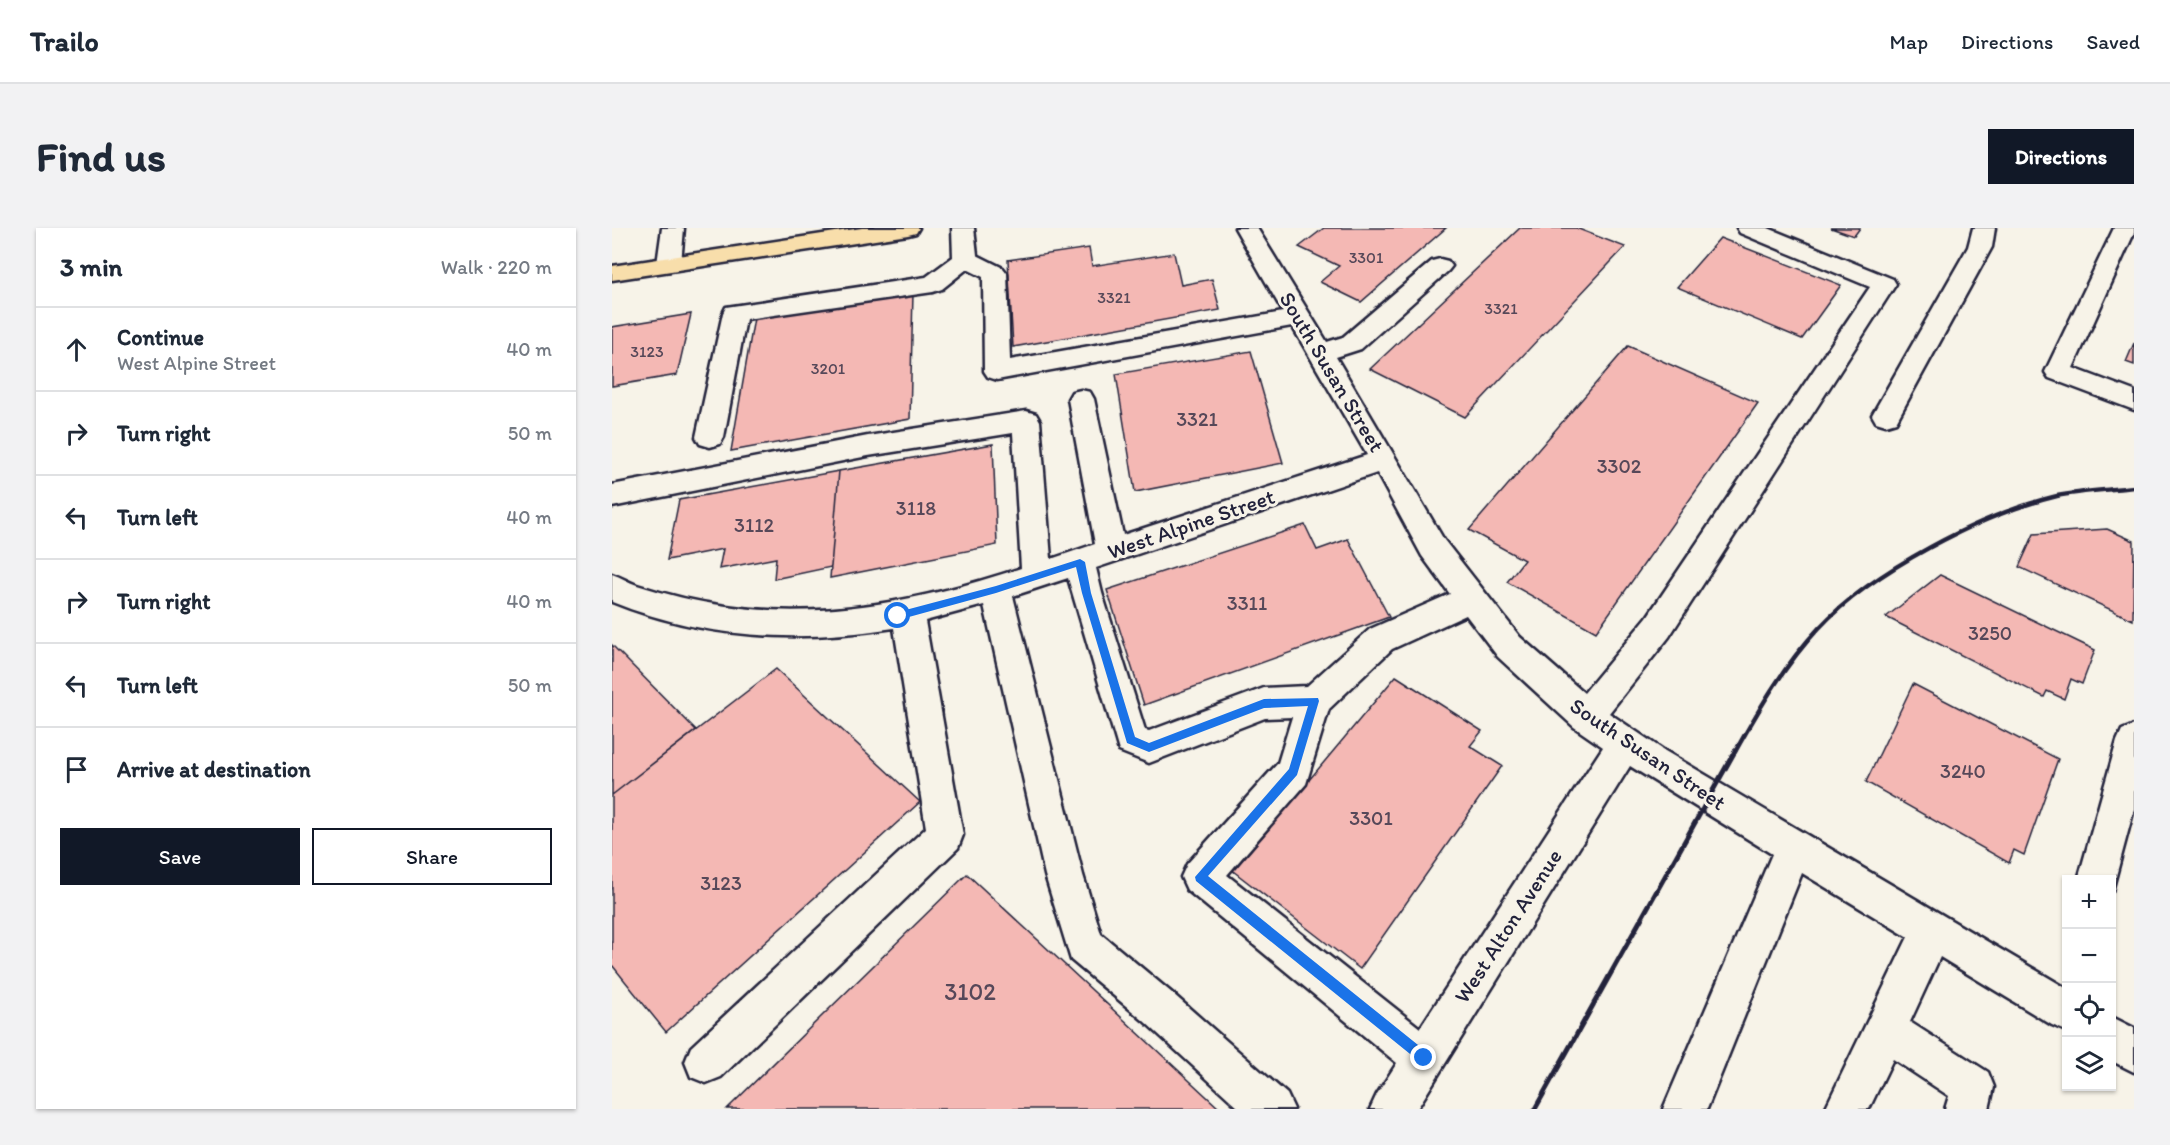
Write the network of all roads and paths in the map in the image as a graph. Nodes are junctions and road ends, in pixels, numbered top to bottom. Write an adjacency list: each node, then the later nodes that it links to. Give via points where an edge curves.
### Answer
1 (673, 228): 9 (street)
2 (908, 228): 9 (main road)
3 (963, 228): 8 (street)
4 (1246, 228): 12 (street, South Susan Street)
5 (1748, 228): 28 (street, via 1884,284 1658,627)
6 (1984, 228): 16 (street, via 1980,247)
7 (2125, 228): 15 (street, via 2058,372)
8 (965, 259): 12 (street, via 995,273 997,371); 17 (street, via 933,284 735,313)
9 (669, 264): 11 (main road)
10 (1440, 266): 13 (street, via 1352,343)
11 (612, 273)
12 (1298, 316): 13 (street, South Susan Street)
13 (1322, 353): 18 (street, South Susan Street)
14 (1081, 399): 20 (street)
15 (2134, 401)
16 (1886, 415)
17 (710, 437)
18 (1384, 460): 20 (street, West Alpine Street); 25 (street, South Susan Street, via 1433,548)
19 (612, 496): 22 (street, via 868,446 1026,421)
20 (1112, 551): 21 (street, West Alpine Street)
21 (1080, 562): 22 (street, West Alpine Street); 27 (street, via 1131,740 1149,747 1264,704)
22 (1037, 576): 24 (street, West Alpine Street)
23 (613, 589): 26 (street, West Alpine Street, via 698,616 764,625 830,625)
24 (996, 590): 26 (street, West Alpine Street); 40 (street, via 1064,875 1085,946)
25 (1470, 599): 27 (street, via 1382,639); 28 (street, South Susan Street, via 1509,647)
26 (908, 614): 39 (street, via 945,835)
27 (1314, 701): 38 (street, via 1293,772 1200,877)
28 (1586, 716): 30 (street, South Susan Street)
29 (2134, 741): 32 (street)
30 (1625, 744): 31 (street, South Susan Street); 38 (street, West Alton Avenue)
31 (1794, 847): 33 (street, South Susan Street); 42 (street)
32 (2098, 875)
33 (1932, 930): 34 (street, South Susan Street); 35 (street)
34 (2062, 1008)
35 (1885, 1030): 43 (street); 44 (street, via 1973,1087)
36 (2116, 1040): 37 (street)
37 (2134, 1051)
38 (1424, 1058): 41 (street, West Alton Avenue)
39 (706, 1062)
40 (1272, 1109)
41 (1392, 1109)
42 (1685, 1109)
43 (1847, 1109)
44 (1967, 1109)

